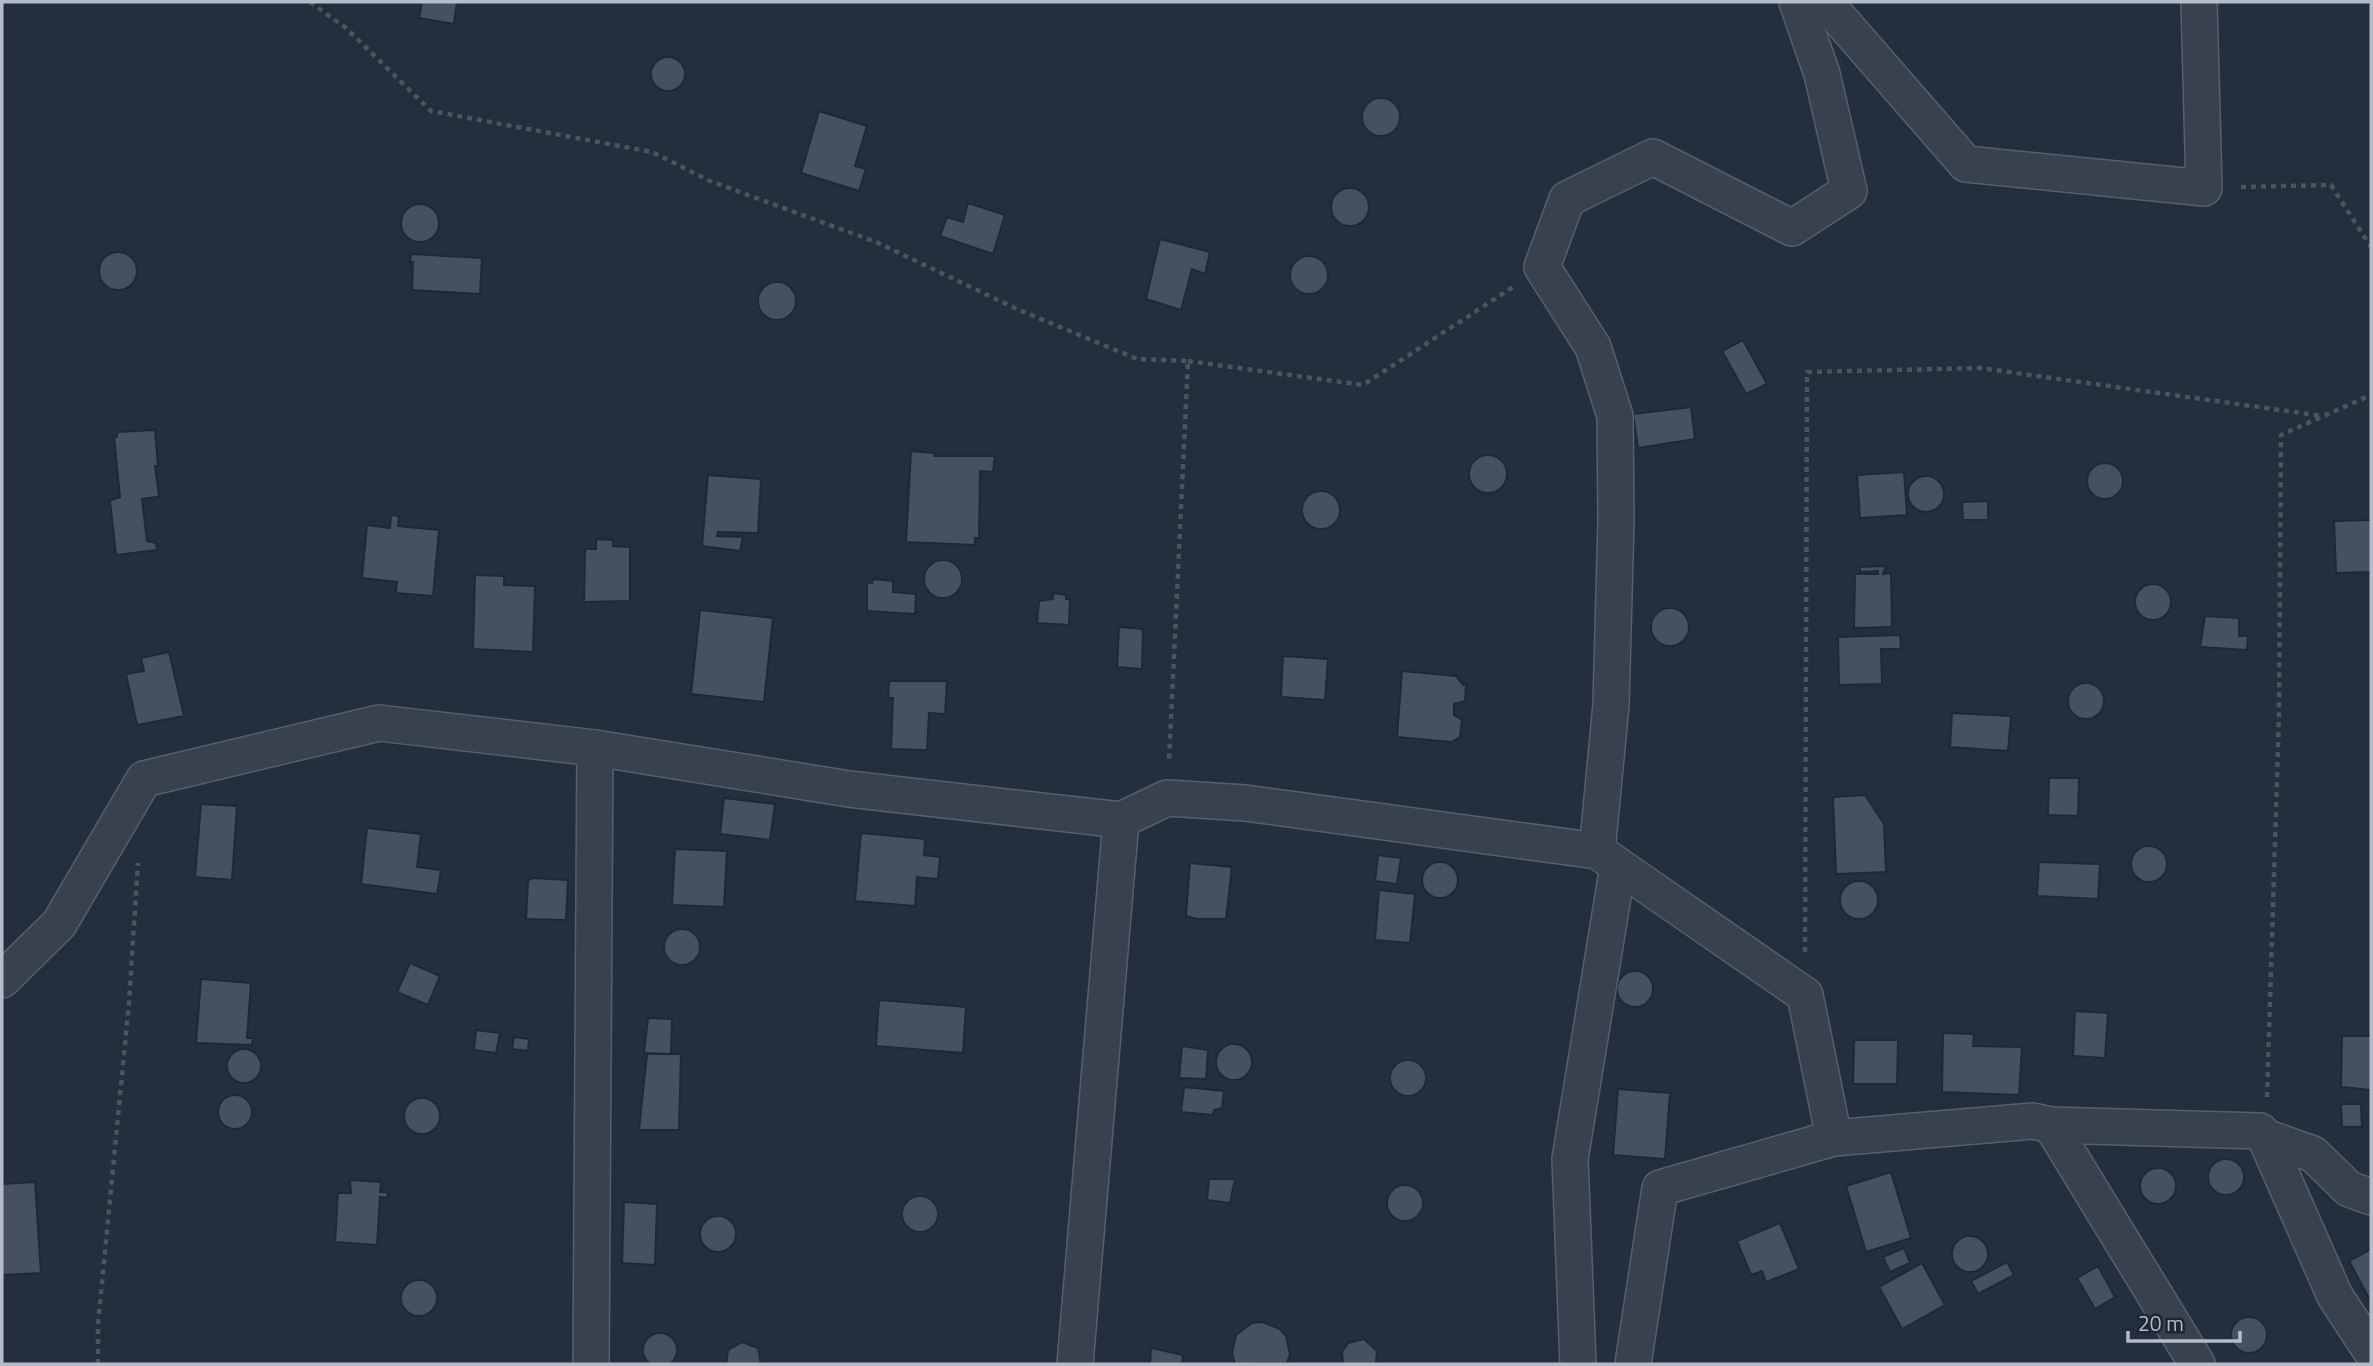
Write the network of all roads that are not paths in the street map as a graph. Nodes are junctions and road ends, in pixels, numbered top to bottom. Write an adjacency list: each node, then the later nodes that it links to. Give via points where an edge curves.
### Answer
1 (1797, 2): 6 (street, via 1822,74 1849,191 1792,228 1653,157 1567,199 1542,267 1593,347 1615,416)
2 (1825, 2): 3 (street, via 1966,164 2204,188)
3 (2199, 2)
4 (595, 748): 5 (street, via 849,789); 7 (street, via 379,723 144,779 59,924); 13 (street)
5 (1121, 820): 6 (street, via 1167,798 1245,803); 14 (street)
6 (1607, 859): 10 (street, via 1805,995); 15 (street, via 1570,1159)
7 (2, 979)
8 (2052, 1125): 9 (street, via 2260,1131); 10 (street, via 2033,1121); 17 (street)
9 (2265, 1137): 11 (street, via 2313,1154 2349,1189); 12 (street, via 2335,1296)
10 (1834, 1138): 16 (street, via 1660,1188)
11 (2371, 1197)
12 (2371, 1351)
13 (591, 1364)
14 (1076, 1364)
15 (1578, 1364)
16 (1633, 1364)
17 (2197, 1364)

